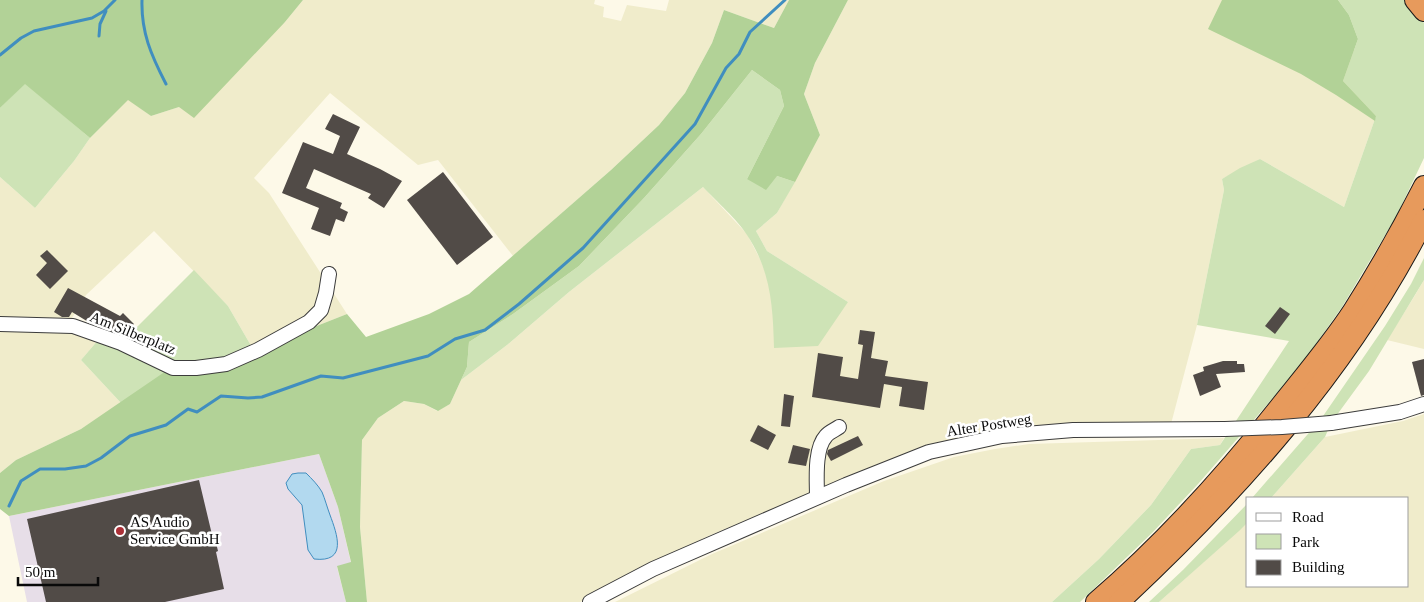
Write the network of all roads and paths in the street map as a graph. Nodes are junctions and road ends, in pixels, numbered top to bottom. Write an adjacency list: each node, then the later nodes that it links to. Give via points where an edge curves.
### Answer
1 (1415, 0): 2 (highway)
2 (1424, 12)
3 (1424, 186): 11 (highway, via 1382,264 1307,373 1211,490)
4 (1424, 220): 12 (highway, via 1369,317 1279,437 1176,549)
5 (329, 274): 6 (street, Am Silberplatz, via 321,310 309,322 226,364 173,368 121,343 73,326)
6 (0, 324)
7 (1424, 404): 9 (street, Alter Postweg, bridge, via 1400,412 1282,427 1073,430 1002,436 929,452)
8 (839, 427): 9 (street, via 827,434 821,443)
9 (817, 498): 10 (street, Alter Postweg, via 653,569)
10 (590, 602)
11 (1096, 602)
12 (1120, 602)

